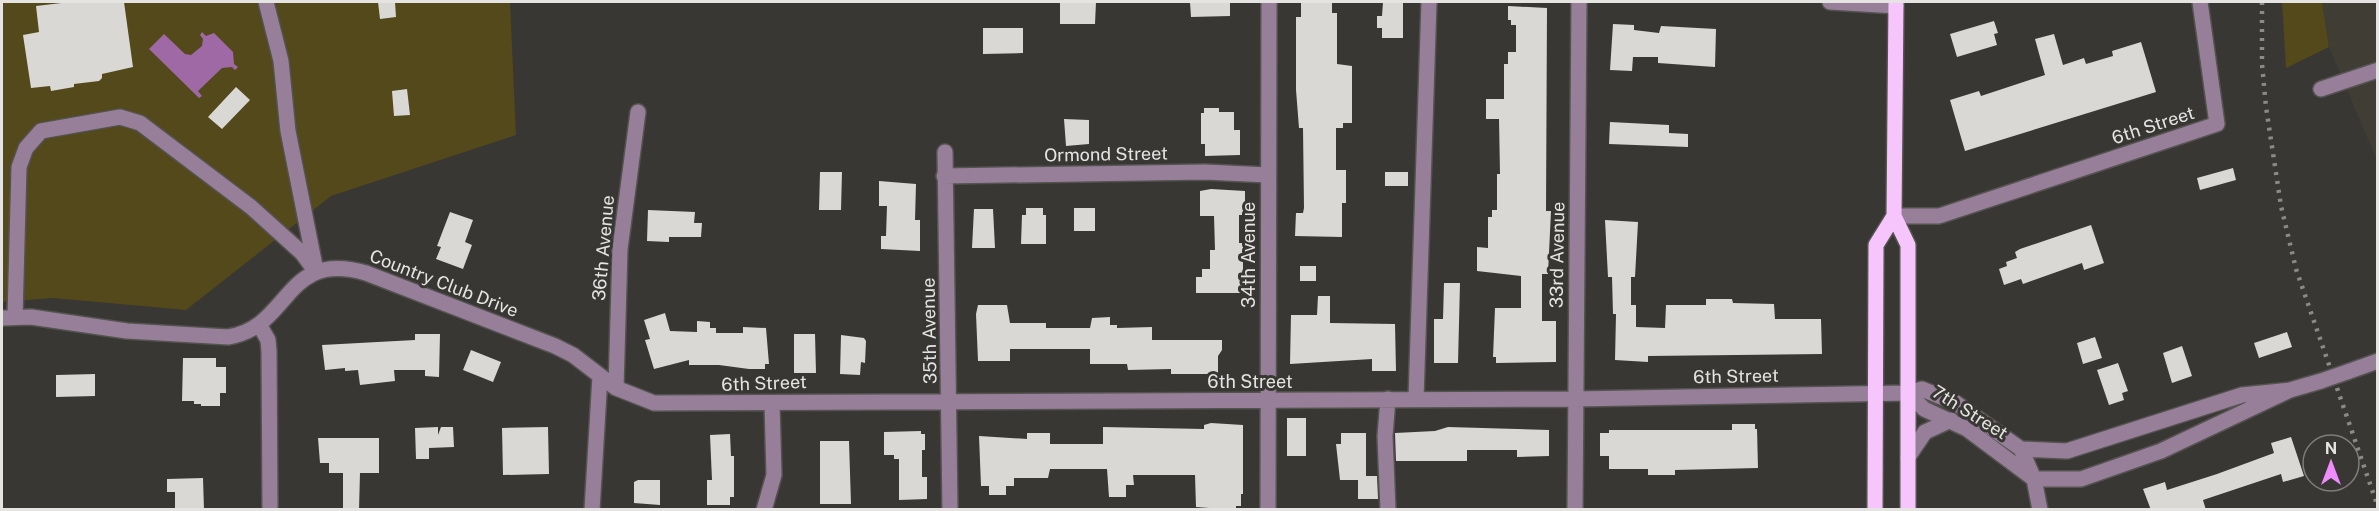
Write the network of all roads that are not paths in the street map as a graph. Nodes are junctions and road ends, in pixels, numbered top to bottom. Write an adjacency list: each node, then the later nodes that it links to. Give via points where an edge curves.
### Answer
1 (266, 2): 15 (street, via 281,61 288,131)
2 (1269, 2): 12 (street, 34th Avenue)
3 (1429, 2): 25 (street)
4 (1579, 2): 26 (street, 33rd Avenue)
5 (1830, 2): 7 (street)
6 (2200, 2): 14 (street, 6th Street, via 2217,124 1939,216)
7 (1896, 4): 14 (main road)
8 (2378, 70): 9 (street)
9 (2321, 89)
10 (638, 112): 20 (street, 36th Avenue, via 620,249)
11 (945, 152): 13 (street, 35th Avenue)
12 (1268, 175): 13 (street, Ormond Street, via 1205,172); 28 (street, 34th Avenue)
13 (944, 176): 27 (street, 35th Avenue)
14 (1894, 216): 22 (main road, via 1876,245); 23 (main road, via 1908,245)
15 (316, 272): 16 (street, via 302,253 251,207 140,123 120,117 41,131 26,148 18,166); 17 (street, Country Club Drive, via 290,290); 19 (street, Country Club Drive, via 344,269 366,273 555,346)
16 (8, 318): 17 (street, via 201,336 243,335)
17 (260, 326): 34 (street, via 268,339 269,351)
18 (2378, 362): 21 (street, 7th Street, bridge)
19 (600, 375): 20 (street, 6th Street); 35 (street)
20 (616, 387): 29 (street, 6th Street, via 654,403)
21 (2290, 390): 31 (street, 7th Street, via 2242,395 2067,451); 33 (street, 7th Street, via 2161,451 2081,479)
22 (1875, 392): 23 (street, 6th Street); 26 (street, 6th Street); 41 (main road)
23 (1908, 393): 30 (street, 7th Street, via 1924,409); 31 (street, 7th Street, via 1922,389 1956,403); 32 (main road)
24 (1388, 399): 25 (street, 6th Street); 28 (street, 6th Street); 39 (street)
25 (1416, 399): 26 (street, 6th Street)
26 (1575, 399): 40 (street, 33rd Avenue)
27 (950, 401): 28 (street, 6th Street); 29 (street, 6th Street); 37 (street, 35th Avenue)
28 (1267, 401): 38 (street, 34th Avenue)
29 (772, 404): 36 (street, via 774,475)
30 (1951, 420): 32 (street, via 1926,432); 33 (street, 7th Street)
31 (2021, 449): 33 (street)
32 (1908, 457): 42 (main road)
33 (2034, 479): 43 (street)
34 (270, 506)
35 (592, 510)
36 (764, 510)
37 (950, 510)
38 (1268, 510)
39 (1388, 510)
40 (1575, 510)
41 (1875, 510)
42 (1908, 510)
43 (2040, 510)

